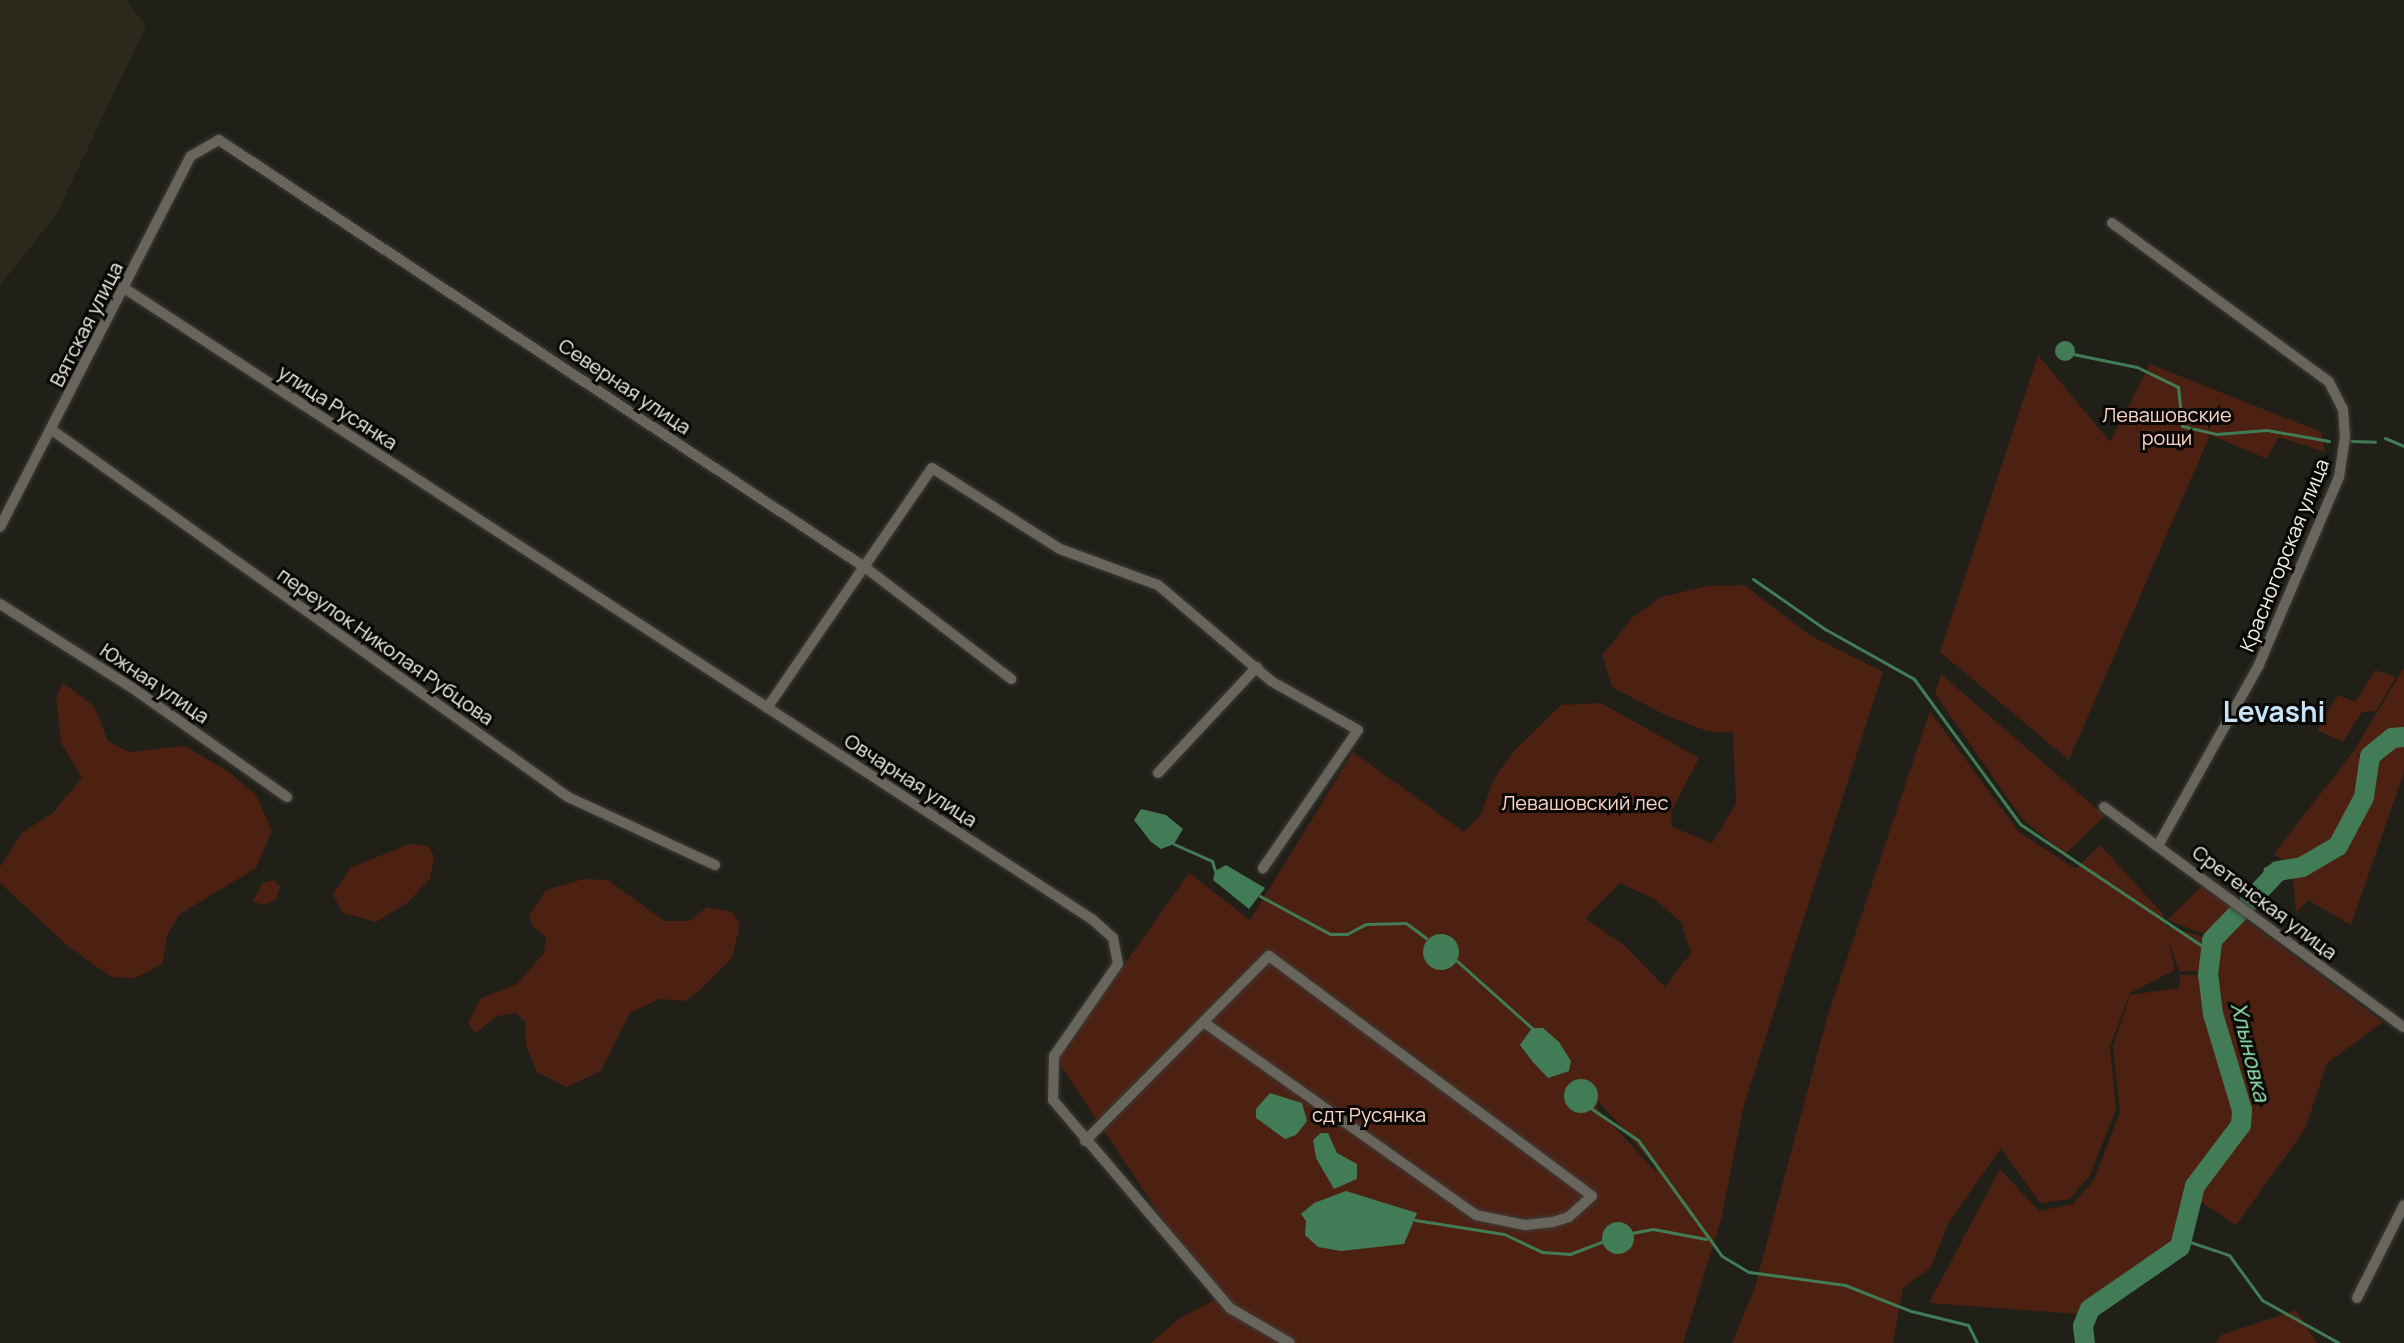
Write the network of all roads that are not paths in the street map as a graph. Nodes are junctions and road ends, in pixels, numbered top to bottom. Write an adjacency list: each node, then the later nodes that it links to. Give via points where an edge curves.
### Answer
1 (209, 142): 3 (street, Вятская улица, via 191,156); 7 (street, Северная улица, via 227,142)
2 (2112, 223): 15 (street, Красногорская улица, via 2329,382 2343,409 2339,477 2259,665)
3 (124, 288): 4 (street, Вятская улица); 6 (street, улица Русянка)
4 (52, 430): 5 (street, Вятская улица); 16 (street, переулок Николая Рубцова, via 568,797)
5 (0, 527)
6 (533, 555): 11 (street, Овчарная улица)
7 (866, 568): 9 (street, via 932,468 1060,549 1158,585); 10 (street, Северная улица); 11 (street)
8 (0, 604): 13 (street, Южная улица, via 131,687)
9 (1257, 667): 12 (street); 17 (street, via 1271,681 1358,730)
10 (1011, 679)
11 (767, 708): 20 (street, Овчарная улица, via 1113,938 1118,964 1054,1056 1053,1100)
12 (1158, 773)
13 (287, 797)
14 (2104, 807): 15 (street, Сретенская улица)
15 (2159, 844): 19 (street, Сретенская улица)
16 (715, 865)
17 (1263, 868)
18 (1206, 1024): 18 (street, via 1269,956 1592,1196 1569,1217 1553,1222 1525,1225 1476,1215); 20 (street)
19 (2404, 1027)
20 (1085, 1141): 23 (street, via 1230,1308)
21 (2404, 1205): 22 (street)
22 (2357, 1298)
23 (1290, 1343)

